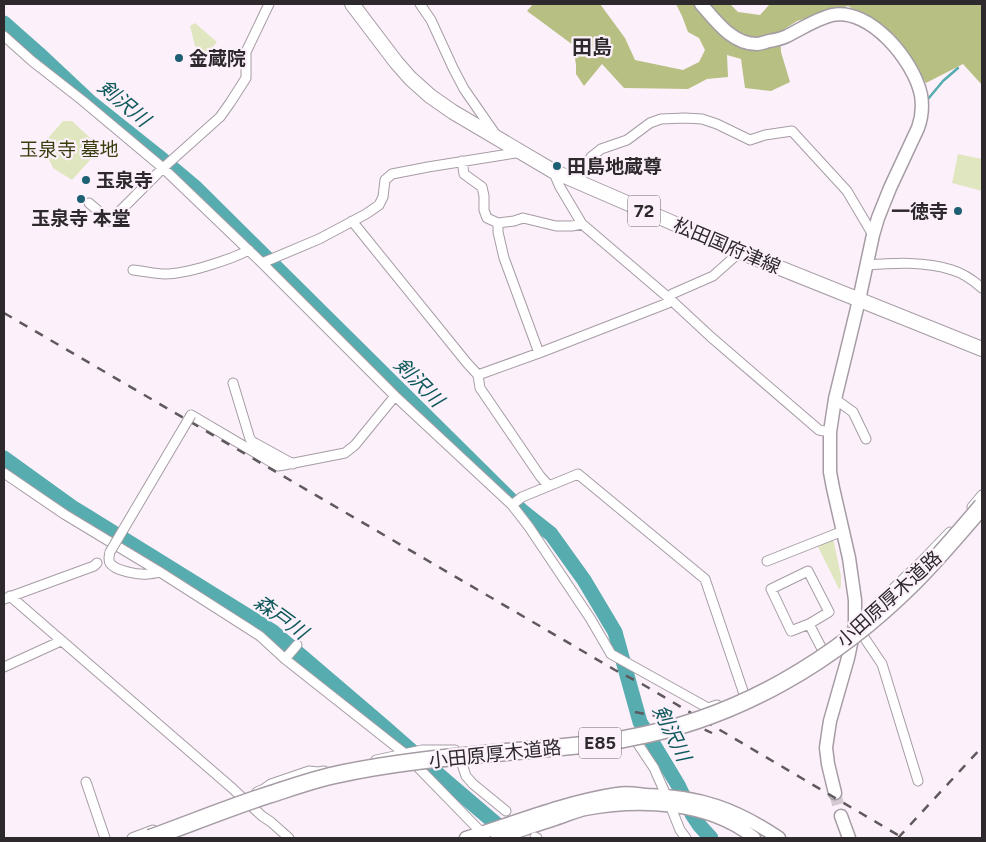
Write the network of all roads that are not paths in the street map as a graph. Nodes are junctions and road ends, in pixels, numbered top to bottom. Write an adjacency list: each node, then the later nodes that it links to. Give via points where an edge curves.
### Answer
1 (269, 4): 9 (street, via 246,52 246,78 230,103 220,117)
2 (352, 4): 6 (main road, 松田国府津線 / 72, via 396,62 430,96)
3 (420, 4): 6 (street, via 464,89)
4 (701, 4): 16 (street, via 740,41 758,44 785,37 832,15 846,15 858,17 871,25 900,53 917,81 921,119)
5 (4, 36): 9 (street)
6 (501, 141): 7 (main road, 松田国府津線 / 72)
7 (522, 152): 8 (street); 10 (main road, 松田国府津線 / 72)
8 (462, 161): 13 (street, via 392,174 385,180 379,205); 14 (street, via 464,174 482,187 487,218)
9 (163, 168): 12 (street, via 110,221); 17 (street)
10 (553, 171): 11 (main road, 松田国府津線 / 72); 15 (street)
11 (579, 182): 16 (street, via 591,157 601,149 627,140 650,123 662,119 702,119 750,140 792,131 847,191); 18 (main road, 松田国府津線 / 72)
12 (89, 203)
13 (352, 221): 19 (street); 27 (street)
14 (498, 223): 15 (street, via 523,218 556,226); 26 (street, via 504,258)
15 (582, 224): 23 (street)
16 (873, 235): 20 (street)
17 (249, 250): 19 (street); 21 (street, via 192,270 166,274)
18 (740, 252): 23 (street, via 713,276 672,294); 24 (main road, 松田国府津線 / 72)
19 (262, 263): 29 (street)
20 (866, 264): 22 (street, via 940,267 954,270); 24 (street)
21 (133, 270)
22 (982, 288)
23 (670, 299): 26 (street, via 668,303); 31 (street, via 819,430)
24 (859, 300): 25 (main road, 松田国府津線 / 72); 30 (street)
25 (982, 349)
26 (539, 353): 27 (street)
27 (478, 375): 35 (street, via 480,388)
28 (233, 382): 33 (street, via 250,439)
29 (395, 396): 33 (street, via 345,453); 37 (street)
30 (835, 399): 31 (street); 32 (street, via 853,412)
31 (830, 432): 40 (street, via 830,472)
32 (866, 439)
33 (293, 464): 43 (street, bridge, via 278,466 191,415 109,557 112,566 120,570 144,574)
34 (4, 473): 43 (street)
35 (548, 485): 37 (street); 52 (street, via 578,474 705,579)
36 (982, 495): 46 (street, via 920,563)
37 (513, 505): 52 (street, via 611,654 708,708)
38 (982, 506): 65 (highway, 小田原厚木道路 / E85, bridge, via 914,582 873,620 799,674 710,716 670,730 580,746 439,759 332,776 241,804)
39 (982, 520): 66 (highway, 小田原厚木道路 / E85, via 920,589 838,659 776,697 737,716 673,738 630,748 437,769 334,786)
40 (842, 531): 41 (street); 46 (street, via 852,577)
41 (767, 561)
42 (96, 563): 44 (street)
43 (160, 572): 50 (street, via 260,636)
44 (7, 598): 47 (street)
45 (809, 624): 45 (street, via 791,631 771,590 808,570 829,612); 49 (street)
46 (855, 624): 49 (street); 56 (street, via 882,664); 57 (street, via 826,748)
47 (61, 641): 51 (street); 58 (street)
48 (298, 645): 50 (street)
49 (822, 650): 52 (street)
50 (285, 659): 54 (street)
51 (4, 667)
52 (744, 694)
53 (458, 750): 54 (street); 59 (street, via 629,731); 61 (street, via 466,776)
54 (404, 753): 58 (street, via 318,772 309,771 270,784); 62 (street)
55 (86, 782): 63 (street)
56 (918, 782)
57 (835, 793)
58 (243, 798): 64 (street); 67 (street)
59 (672, 799): 61 (street, via 619,794); 70 (street, via 680,830); 71 (street, via 688,808 720,817); 72 (street, via 703,801 730,810)
60 (841, 816): 73 (street)
61 (512, 822): 62 (street); 69 (street)
62 (483, 833): 68 (street)
63 (105, 838)
64 (132, 838)
65 (150, 838)
66 (180, 838)
67 (289, 838)
68 (466, 838)
69 (499, 838)
70 (686, 838)
71 (754, 838)
72 (780, 838)
73 (849, 838)

